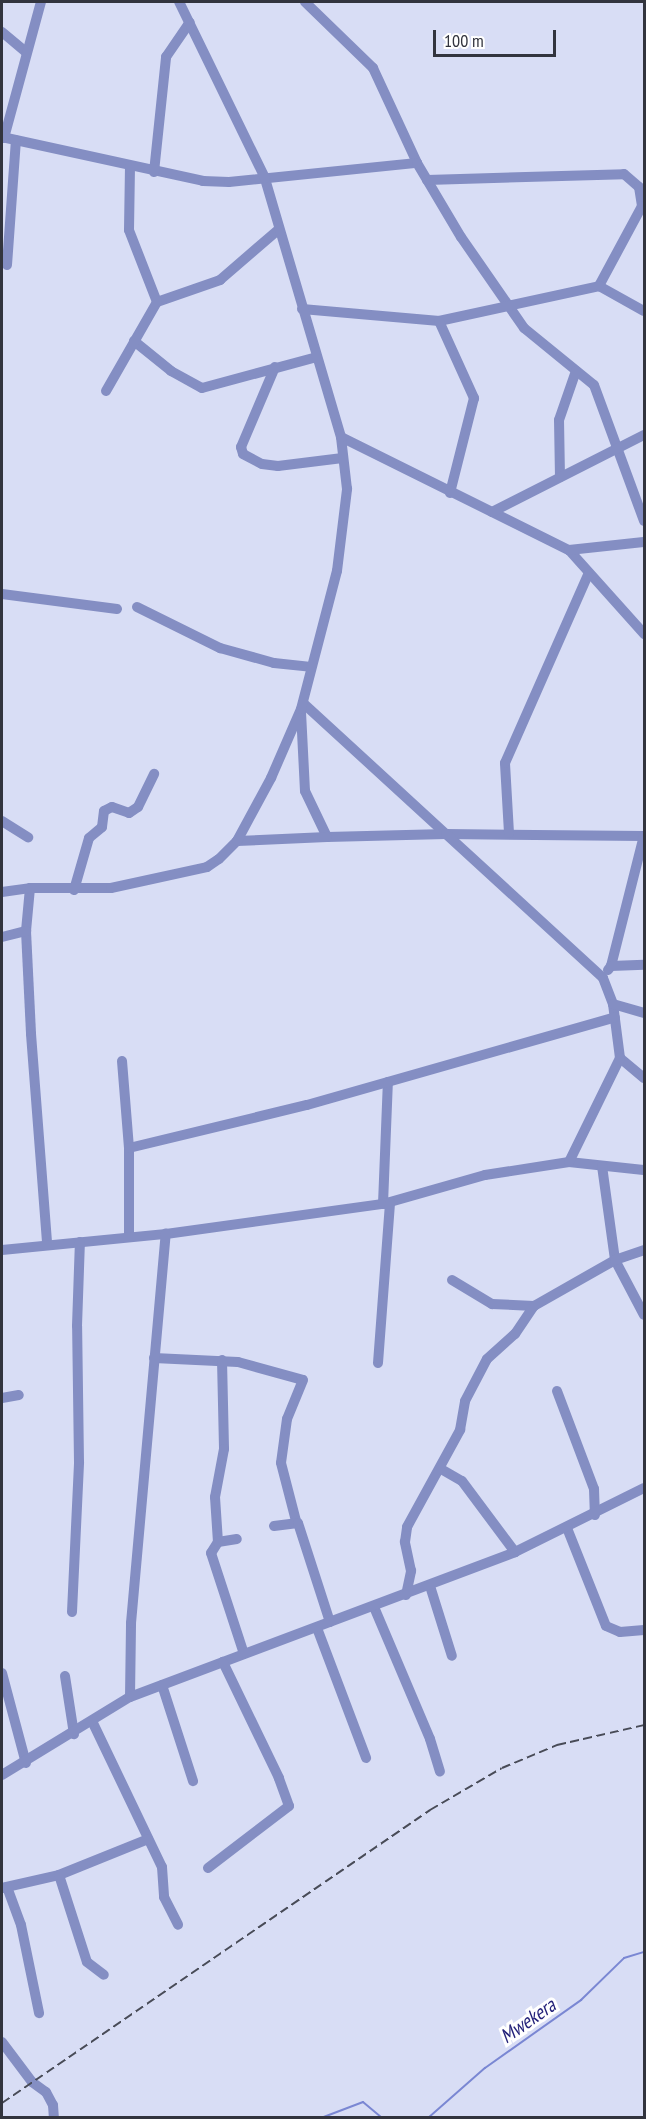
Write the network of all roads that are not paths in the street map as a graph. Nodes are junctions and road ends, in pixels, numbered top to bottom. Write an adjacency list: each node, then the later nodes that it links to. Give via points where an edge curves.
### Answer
1 (41, 2): 6 (street)
2 (305, 2): 9 (street, via 373,68)
3 (185, 5): 4 (street)
4 (190, 22): 11 (street, via 166,57); 12 (street)
5 (2, 32): 6 (street)
6 (26, 52): 7 (street)
7 (3, 138): 8 (street)
8 (16, 140): 10 (street); 15 (street)
9 (417, 163): 12 (street); 13 (street)
10 (130, 166): 11 (street); 17 (street, via 129,230)
11 (154, 172): 12 (street, via 212,181)
12 (265, 178): 14 (street)
13 (427, 180): 16 (street, via 624,174 639,187 642,206); 18 (street)
14 (278, 230): 17 (street, via 220,280); 19 (street)
15 (7, 265)
16 (598, 286): 18 (street); 20 (street)
17 (157, 302): 22 (street)
18 (509, 308): 21 (street); 25 (street, via 524,328)
19 (302, 309): 21 (street); 23 (street)
20 (645, 311)
21 (439, 321): 32 (street, via 474,398)
22 (134, 341): 24 (street, via 171,371 202,388); 26 (street)
23 (316, 357): 24 (street); 28 (street)
24 (275, 368): 30 (street, via 241,447 243,454 262,464 278,466)
25 (576, 371): 29 (street, via 594,385); 31 (street, via 559,420)
26 (106, 391)
27 (645, 435): 29 (street)
28 (341, 437): 30 (street); 32 (street)
29 (616, 449): 31 (street); 34 (street)
30 (343, 458): 42 (street, via 344,527 337,571)
31 (560, 477): 33 (street)
32 (450, 493): 33 (street)
33 (492, 512): 36 (street)
34 (645, 520)
35 (645, 542): 36 (street)
36 (569, 550): 37 (street)
37 (588, 575): 41 (street); 46 (street, via 505,764)
38 (2, 594): 40 (street)
39 (137, 607): 42 (street, via 220,648 274,663)
40 (117, 609)
41 (644, 628)
42 (311, 667): 43 (street)
43 (302, 706): 47 (street); 50 (street, via 305,791); 51 (street, via 271,778)
44 (154, 774): 53 (street, via 138,807 129,813 112,807 104,811 102,827 89,838)
45 (2, 821): 49 (street)
46 (509, 833): 47 (street); 48 (street)
47 (446, 834): 50 (street); 59 (street)
48 (644, 836): 58 (street)
49 (28, 837)
50 (327, 837): 51 (street)
51 (237, 841): 53 (street, via 207,867 111,888)
52 (30, 888): 53 (street); 54 (street); 55 (street)
53 (74, 890)
54 (2, 892)
55 (26, 931): 56 (street); 75 (street)
56 (2, 937)
57 (645, 965): 58 (street)
58 (611, 966): 59 (street)
59 (603, 978): 60 (street)
60 (613, 1004): 61 (street); 62 (street)
61 (645, 1013)
62 (615, 1017): 63 (street); 66 (street)
63 (620, 1058): 65 (street); 68 (street)
64 (122, 1061): 67 (street)
65 (645, 1078)
66 (388, 1082): 67 (street); 71 (street)
67 (129, 1148): 73 (street)
68 (569, 1162): 69 (street); 71 (street, via 485,1175)
69 (602, 1166): 70 (street); 78 (street)
70 (645, 1170)
71 (387, 1203): 72 (street); 84 (street)
72 (166, 1234): 73 (street); 82 (street)
73 (129, 1237): 74 (street)
74 (80, 1242): 75 (street); 100 (street, via 79,1462)
75 (47, 1244): 76 (street)
76 (2, 1250)
77 (645, 1250): 78 (street)
78 (615, 1260): 80 (street); 81 (street)
79 (452, 1280): 80 (street, via 492,1304)
80 (534, 1306): 88 (street, via 515,1334 487,1359 476,1378 461,1413 460,1430)
81 (645, 1315)
82 (154, 1358): 83 (street); 110 (street, via 147,1477 131,1623)
83 (222, 1360): 91 (street, via 280,1373 304,1383 287,1419 281,1463); 95 (street, via 224,1449 214,1497)
84 (378, 1363)
85 (557, 1391): 90 (street, via 594,1489)
86 (19, 1395): 87 (street)
87 (2, 1398)
88 (441, 1469): 96 (street, via 462,1481); 98 (street, via 407,1527 405,1542 411,1570)
89 (645, 1488): 90 (street)
90 (595, 1515): 93 (street)
91 (296, 1521): 92 (street); 101 (street)
92 (274, 1526)
93 (567, 1528): 96 (street); 103 (street, via 606,1626 620,1632)
94 (237, 1539): 95 (street)
95 (218, 1542): 104 (street, via 211,1553)
96 (514, 1552): 97 (street)
97 (430, 1586): 98 (street); 105 (street)
98 (406, 1595): 99 (street)
99 (374, 1607): 101 (street); 115 (street, via 430,1739)
100 (72, 1612)
101 (330, 1622): 102 (street)
102 (317, 1628): 104 (street); 113 (street)
103 (645, 1630)
104 (244, 1654): 106 (street)
105 (452, 1656)
106 (223, 1662): 109 (street); 119 (street, via 279,1778 288,1806)
107 (2, 1673): 114 (street)
108 (65, 1676): 112 (street)
109 (162, 1685): 110 (street); 117 (street)
110 (130, 1698): 111 (street)
111 (92, 1721): 112 (street); 118 (street)
112 (74, 1734): 114 (street)
113 (366, 1758)
114 (26, 1763): 116 (street)
115 (440, 1773)
116 (2, 1775)
117 (193, 1781)
118 (148, 1839): 120 (street); 122 (street, via 162,1867 164,1897)
119 (208, 1868)
120 (59, 1875): 121 (street); 123 (street, via 87,1962)
121 (4, 1888): 124 (street, via 21,1925)
122 (178, 1926)
123 (104, 1975)
124 (39, 2013)
125 (2, 2042): 126 (street, via 32,2082 46,2092)
126 (54, 2118)

